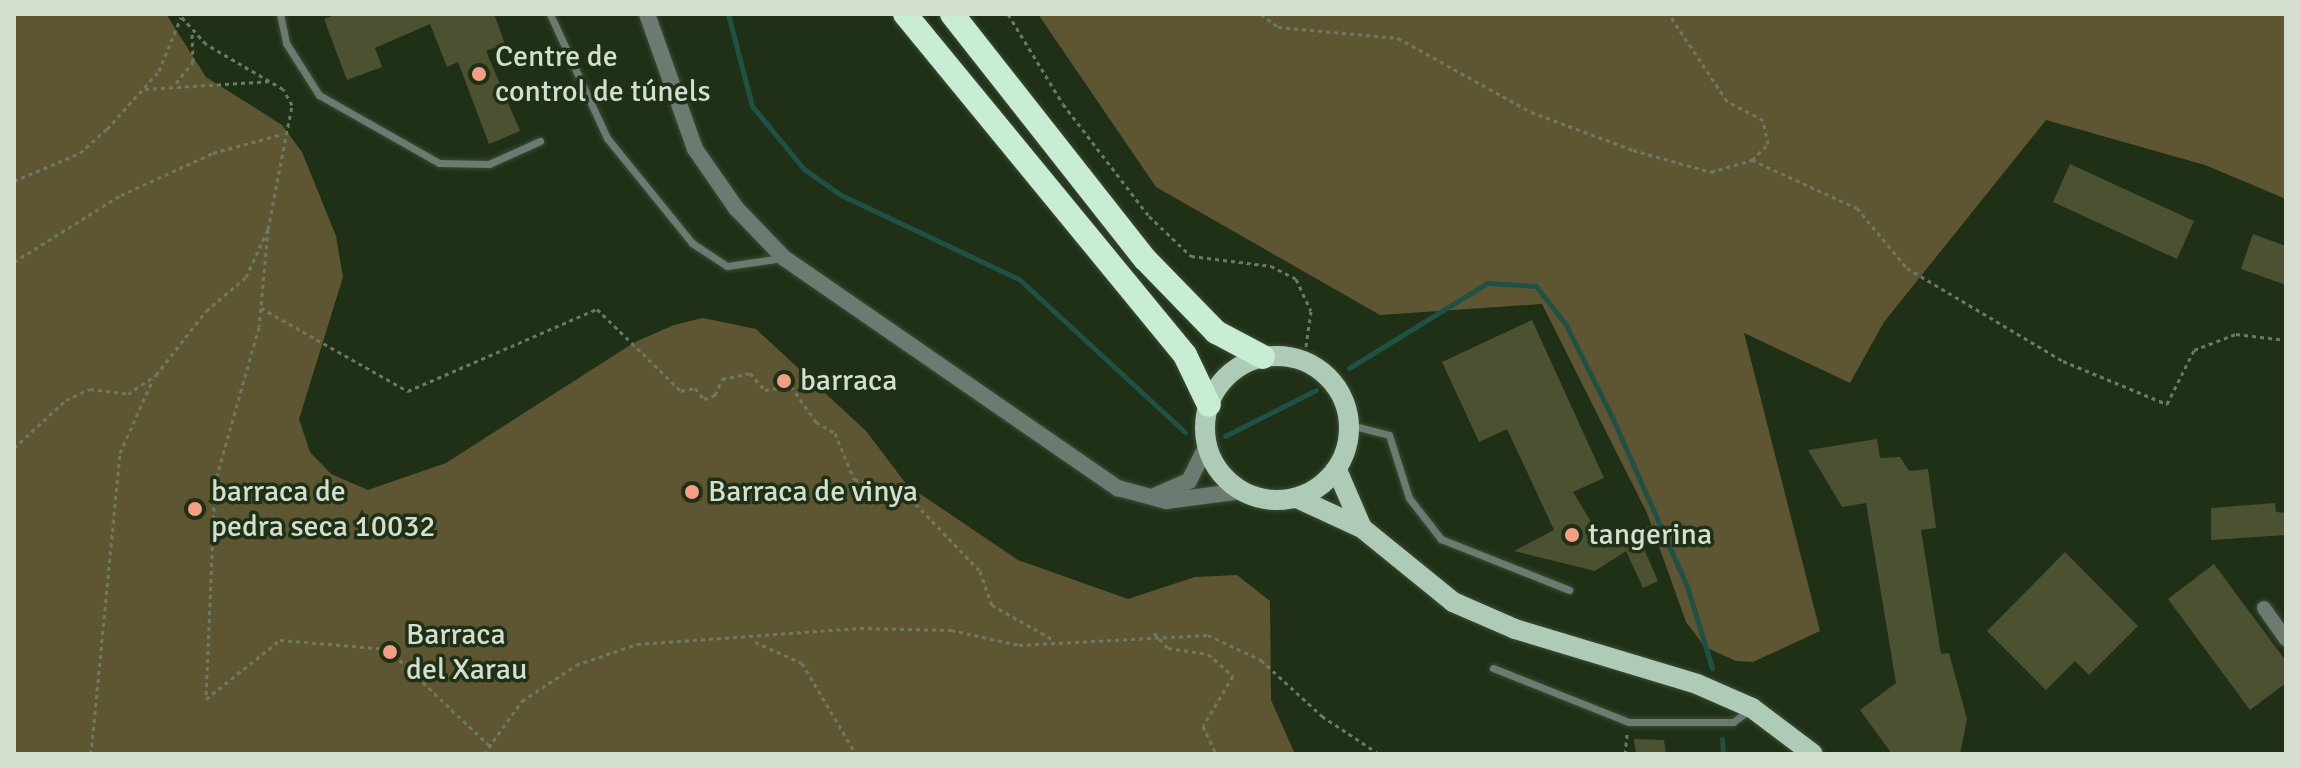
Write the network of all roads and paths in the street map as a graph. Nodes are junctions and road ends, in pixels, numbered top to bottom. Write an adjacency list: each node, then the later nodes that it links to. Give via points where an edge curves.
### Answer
1 (280, 14): 15 (lane, via 286,43 319,95 439,163 489,164)
2 (550, 14): 19 (lane, via 607,138 692,243 727,266)
3 (647, 14): 19 (street, via 695,149 736,208)
4 (905, 14): 26 (highway, via 1185,355)
5 (952, 14): 23 (highway, via 1145,259 1216,332)
6 (1008, 14): 24 (path, via 1063,104 1149,216 1191,256 1271,266 1296,279 1311,311)
7 (1261, 14): 16 (path, via 1278,27 1398,38 1531,112 1633,150 1711,172)
8 (1669, 14): 16 (path, via 1727,101 1763,120 1768,144)
9 (180, 16): 10 (path); 13 (path, via 171,52)
10 (192, 34): 11 (path); 12 (path, via 193,62)
11 (273, 81): 12 (path, via 213,89); 14 (path, via 292,105)
12 (172, 85): 13 (path)
13 (145, 89): 17 (path, via 80,153)
14 (283, 134): 18 (path); 20 (path, via 213,153 121,195)
15 (540, 141)
16 (1752, 160): 22 (path, via 1857,208 1907,268 2063,361 2167,404 2194,350 2236,334)
17 (14, 181)
18 (268, 229): 21 (path); 25 (path, via 246,277 206,311)
19 (784, 258): 32 (street, via 1075,463)
20 (14, 262)
21 (261, 308): 38 (path, via 408,391 597,309 681,391 695,388 704,399 715,395 722,379 750,373 765,390 791,386 816,422 835,433 854,479 910,498 980,571 992,605); 44 (path, via 215,483 206,699 280,640 388,649)
22 (2286, 340)
23 (1263, 357): 24 (main road); 26 (main road, via 1229,374)
24 (1304, 361): 27 (main road, via 1336,386)
25 (156, 375): 29 (path, via 128,394 90,389 66,400); 45 (path, via 120,453)
26 (1209, 405): 28 (main road)
27 (1350, 425): 30 (main road); 35 (lane, via 1389,435 1409,498 1441,539)
28 (1207, 445): 31 (main road, via 1219,471); 32 (street, via 1189,481)
29 (14, 448)
30 (1337, 470): 33 (main road); 34 (main road)
31 (1242, 491): 32 (street, via 1166,501); 33 (main road)
32 (1147, 496)
33 (1297, 498): 34 (main road)
34 (1362, 528): 42 (main road, via 1420,582 1481,616)
35 (1569, 590)
36 (2264, 608): 39 (street)
37 (1154, 633): 38 (path); 48 (path, via 1168,648 1208,654 1233,676 1203,726); 49 (path, via 1234,642)
38 (1052, 639): 40 (path, via 1019,645 951,630 860,628)
39 (2286, 639)
40 (751, 641): 44 (path, via 637,644 576,665 522,701); 47 (path, via 802,663)
41 (1493, 668): 43 (lane)
42 (1752, 708): 43 (lane, via 1733,722); 51 (main road)
43 (1629, 722): 50 (path)
44 (490, 746): 46 (path)
45 (91, 754)
46 (484, 754)
47 (856, 754)
48 (1216, 754)
49 (1379, 754)
50 (1625, 754)
51 (1813, 754)

